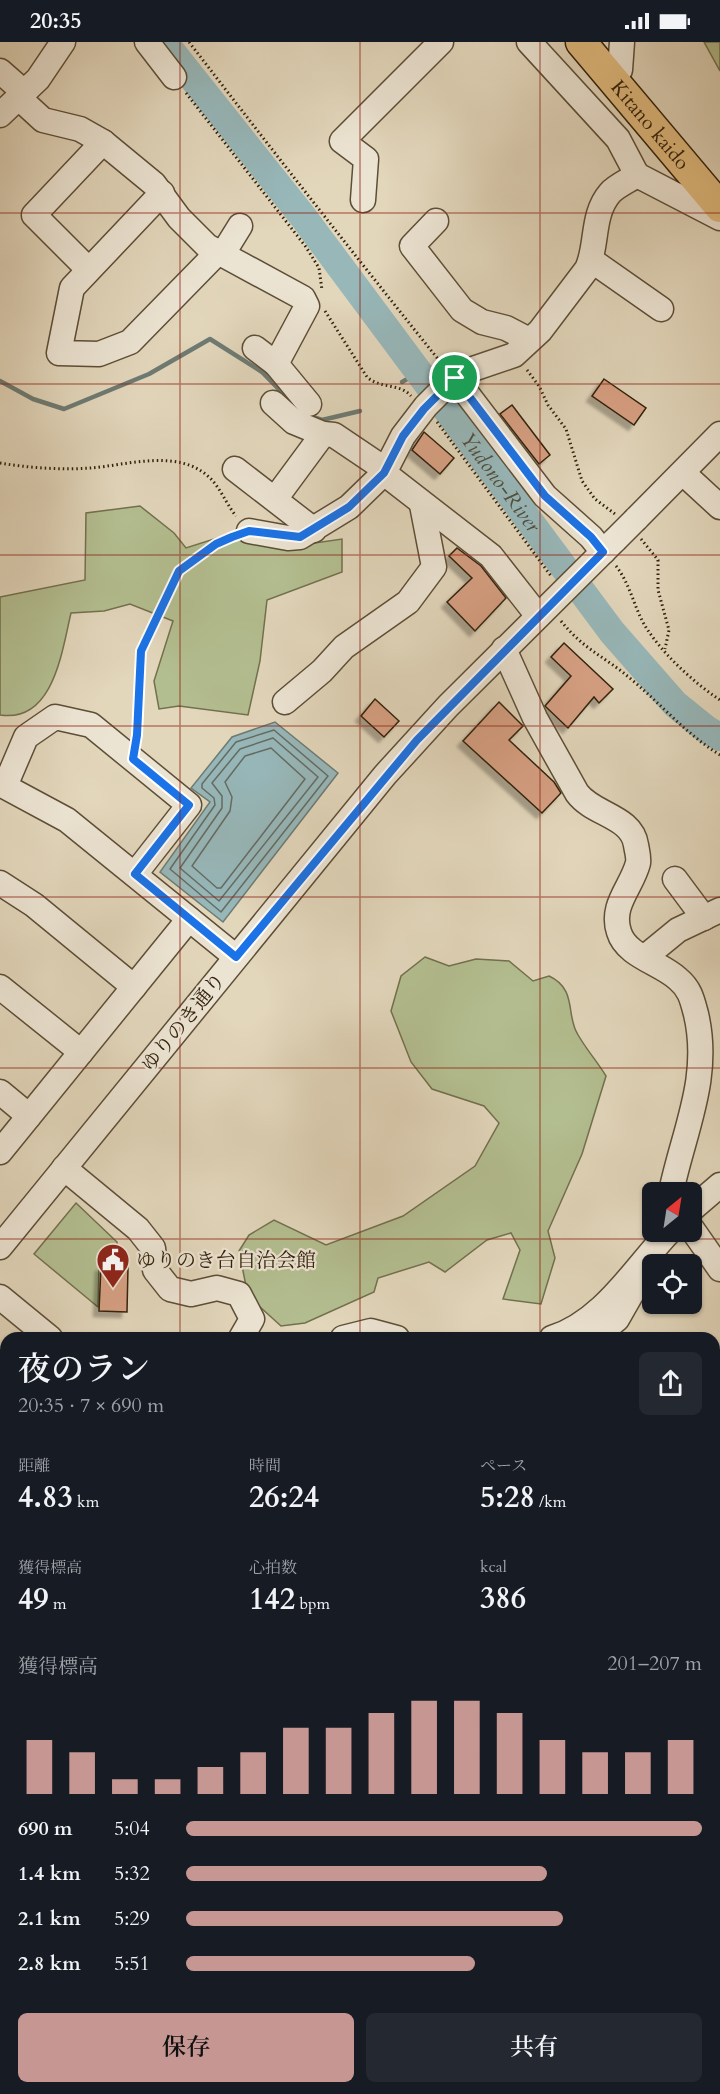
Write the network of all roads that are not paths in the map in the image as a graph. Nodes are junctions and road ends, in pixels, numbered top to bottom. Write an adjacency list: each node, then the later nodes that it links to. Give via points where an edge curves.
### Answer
1 (63, 42): 10 (street)
2 (147, 42): 8 (street)
3 (441, 42): 16 (street, via 342,141 366,159)
4 (529, 42): 12 (street)
5 (581, 42): 9 (main road, Kitano kaido)
6 (622, 42): 9 (street)
7 (0, 71): 10 (street)
8 (174, 77)
9 (619, 87): 12 (street); 17 (main road, Kitano kaido)
10 (22, 95): 11 (street); 13 (street, via 43,120 80,129)
11 (0, 115)
12 (618, 139): 14 (street)
13 (103, 142): 15 (street); 23 (street, via 34,215)
14 (637, 175): 18 (street); 22 (street, via 607,198 596,222)
15 (162, 193): 21 (street, via 194,234); 23 (street)
16 (363, 200)
17 (720, 207)
18 (720, 218)
19 (436, 220): 25 (street, via 412,246 462,310 482,322 506,328)
20 (240, 226): 21 (street)
21 (220, 253): 23 (street, via 130,342 99,354 59,353 72,288); 27 (street, via 306,303)
22 (591, 260): 24 (street); 25 (street, via 540,331)
23 (88, 268)
24 (662, 309)
25 (522, 347): 28 (street)
26 (255, 348): 27 (street)
27 (276, 364): 30 (street)
28 (454, 379): 34 (street, via 403,436); 41 (street, via 545,496 591,537)
29 (273, 403): 31 (street, via 294,422)
30 (309, 404)
31 (323, 434): 34 (street, via 334,435); 36 (street)
32 (720, 434): 35 (street)
33 (235, 470): 36 (street)
34 (385, 471): 37 (street); 39 (street, via 349,507)
35 (683, 473): 38 (street); 41 (street)
36 (275, 499): 39 (street)
37 (422, 505): 42 (street, via 491,556); 44 (street, via 434,567 408,602 344,646)
38 (720, 507)
39 (314, 530): 40 (street, via 288,538)
40 (249, 531)
41 (617, 538): 42 (street, ゆりのき通り, via 559,585)
42 (543, 611): 43 (street, ゆりのき通り)
43 (504, 649): 51 (street, ゆりのき通り, via 385,776); 52 (street, via 535,718 577,793 585,803 626,825 635,839 639,862 616,918 625,945)
44 (285, 702)
45 (3, 785): 46 (street, via 67,819); 46 (street, via 26,737 55,717 91,725 189,805)
46 (135, 874): 50 (street)
47 (675, 879): 49 (street)
48 (0, 883): 54 (street, via 34,905)
49 (712, 914): 52 (street, via 678,930)
50 (189, 919): 51 (street); 54 (street)
51 (236, 957): 60 (street, ゆりのき通り)
52 (645, 957): 55 (street, via 677,977 691,992)
53 (0, 987): 56 (street)
54 (134, 987): 56 (street)
55 (710, 1035): 61 (street)
56 (81, 1052): 58 (street)
57 (0, 1092): 58 (street)
58 (29, 1116): 59 (street)
59 (0, 1152)
60 (64, 1168): 67 (street, ゆりのき通り); 71 (street, via 138,1229 153,1248 155,1270 170,1288 191,1294 217,1288 239,1294 252,1319)
61 (673, 1182)
62 (720, 1185): 63 (street)
63 (702, 1200)
64 (658, 1242): 72 (street, via 603,1307)
65 (660, 1242): 73 (street, via 617,1318)
66 (701, 1242): 68 (street)
67 (0, 1247)
68 (720, 1269)
69 (0, 1297): 70 (street)
70 (36, 1332)
71 (244, 1332)
72 (567, 1332)
73 (602, 1332)

